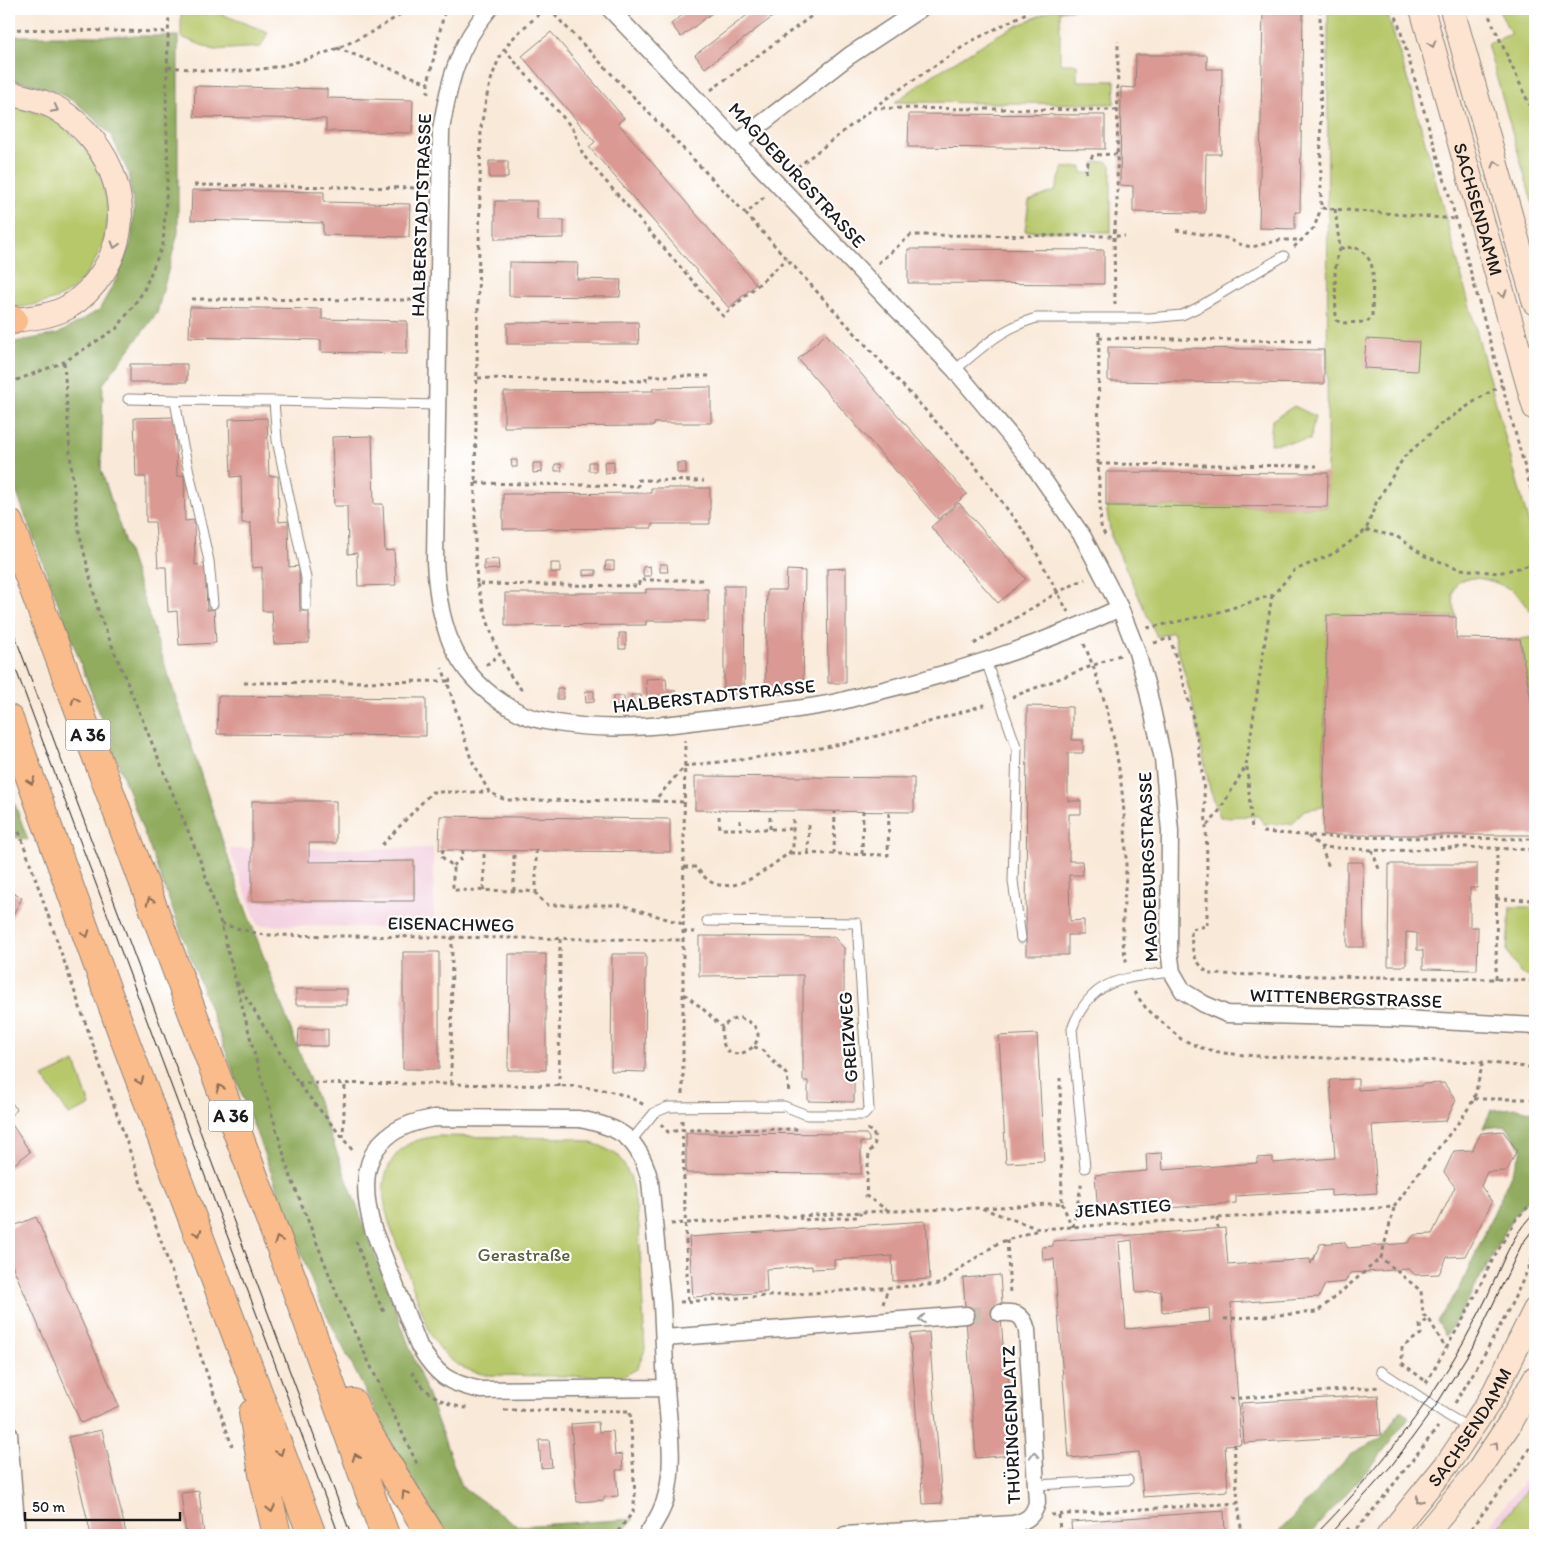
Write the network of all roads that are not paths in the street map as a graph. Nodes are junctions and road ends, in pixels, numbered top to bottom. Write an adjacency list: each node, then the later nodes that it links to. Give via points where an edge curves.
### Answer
1 (489, 9): 15 (street, HALBERSTADTSTRASSE, via 454,68 441,130)
2 (610, 9): 7 (street, MAGDEBURGSTRASSE)
3 (920, 9): 7 (street, via 849,56)
4 (1422, 9): 16 (street, SACHSENDAMM, one-way to 16)
5 (1452, 9): 9 (street, SACHSENDAMM, one-way to 5)
6 (9, 93): 10 (street, one-way to 10, via 55,108 87,133 109,164 120,206 115,250 95,284 67,308 34,318)
7 (738, 142): 11 (street, MAGDEBURGSTRASSE)
8 (1284, 256): 11 (lane, via 1182,315 1166,318 1036,318 1020,322 1000,332)
9 (1535, 303)
10 (11, 319)
11 (955, 370): 20 (street, MAGDEBURGSTRASSE, via 1027,456 1056,497 1083,537)
12 (128, 399): 13 (lane)
13 (175, 400): 14 (lane); 18 (lane, via 210,561)
14 (274, 401): 15 (lane); 19 (lane, via 277,440 306,578)
15 (437, 405): 21 (street, HALBERSTADTSTRASSE, via 435,562 441,614 459,659 470,676 489,694 524,715 570,726 642,728 685,723 819,706 930,679)
16 (1535, 408)
17 (9, 523): 29 (highway, A 36, one-way to 17)
18 (213, 604)
19 (306, 606)
20 (1120, 608): 21 (street, HALBERSTADTSTRASSE, via 1040,643); 25 (street, MAGDEBURGSTRASSE, via 1146,687 1164,759 1170,831 1169,950)
21 (986, 661): 24 (lane, via 1017,749 1013,881)
22 (9, 719): 34 (highway, one-way to 34, via 123,1035)
23 (707, 921): 27 (lane, GREIZWEG, via 857,923 869,1109 864,1115 807,1115 784,1106 668,1107 654,1113)
24 (1021, 938)
25 (1172, 972): 26 (street, WITTENBERGSTRASSE, via 1183,991 1227,1014); 28 (lane, via 1111,982 1098,990 1080,1011 1072,1029)
26 (1535, 1026)
27 (631, 1140): 33 (street, via 646,1165 650,1181); 37 (street, via 601,1123 579,1119 434,1118 416,1121 385,1137 374,1152 365,1188 368,1212 419,1346 440,1374 456,1384 481,1390)
28 (1085, 1168)
29 (295, 1286): 45 (highway, A 36, one-way to 29); 46 (highway, one-way to 29, via 360,1420 332,1354)
30 (1535, 1310): 38 (street, SACHSENDAMM, via 1491,1400)
31 (1006, 1313): 41 (street, THÜRINGENPLATZ, one-way to 31, via 1027,1330 1020,1316)
32 (966, 1315): 33 (street, one-way to 33)
33 (664, 1338): 37 (street)
34 (245, 1357): 43 (highway, one-way to 43, via 263,1474); 44 (highway, one-way to 44)
35 (1381, 1371): 38 (lane)
36 (1535, 1378): 50 (street, SACHSENDAMM, one-way to 36, via 1478,1470 1512,1420)
37 (666, 1388): 47 (street, via 668,1493 662,1511)
38 (1471, 1429): 49 (street, SACHSENDAMM, one-way to 49)
39 (9, 1434): 42 (street)
40 (1128, 1480): 41 (lane)
41 (1036, 1485): 48 (street, THÜRINGENPLATZ, via 1038,1504 1026,1521)
42 (14, 1525)
43 (277, 1535)
44 (312, 1535)
45 (385, 1535)
46 (431, 1535)
47 (647, 1535)
48 (845, 1535)
49 (1389, 1535)
50 (1425, 1535)

